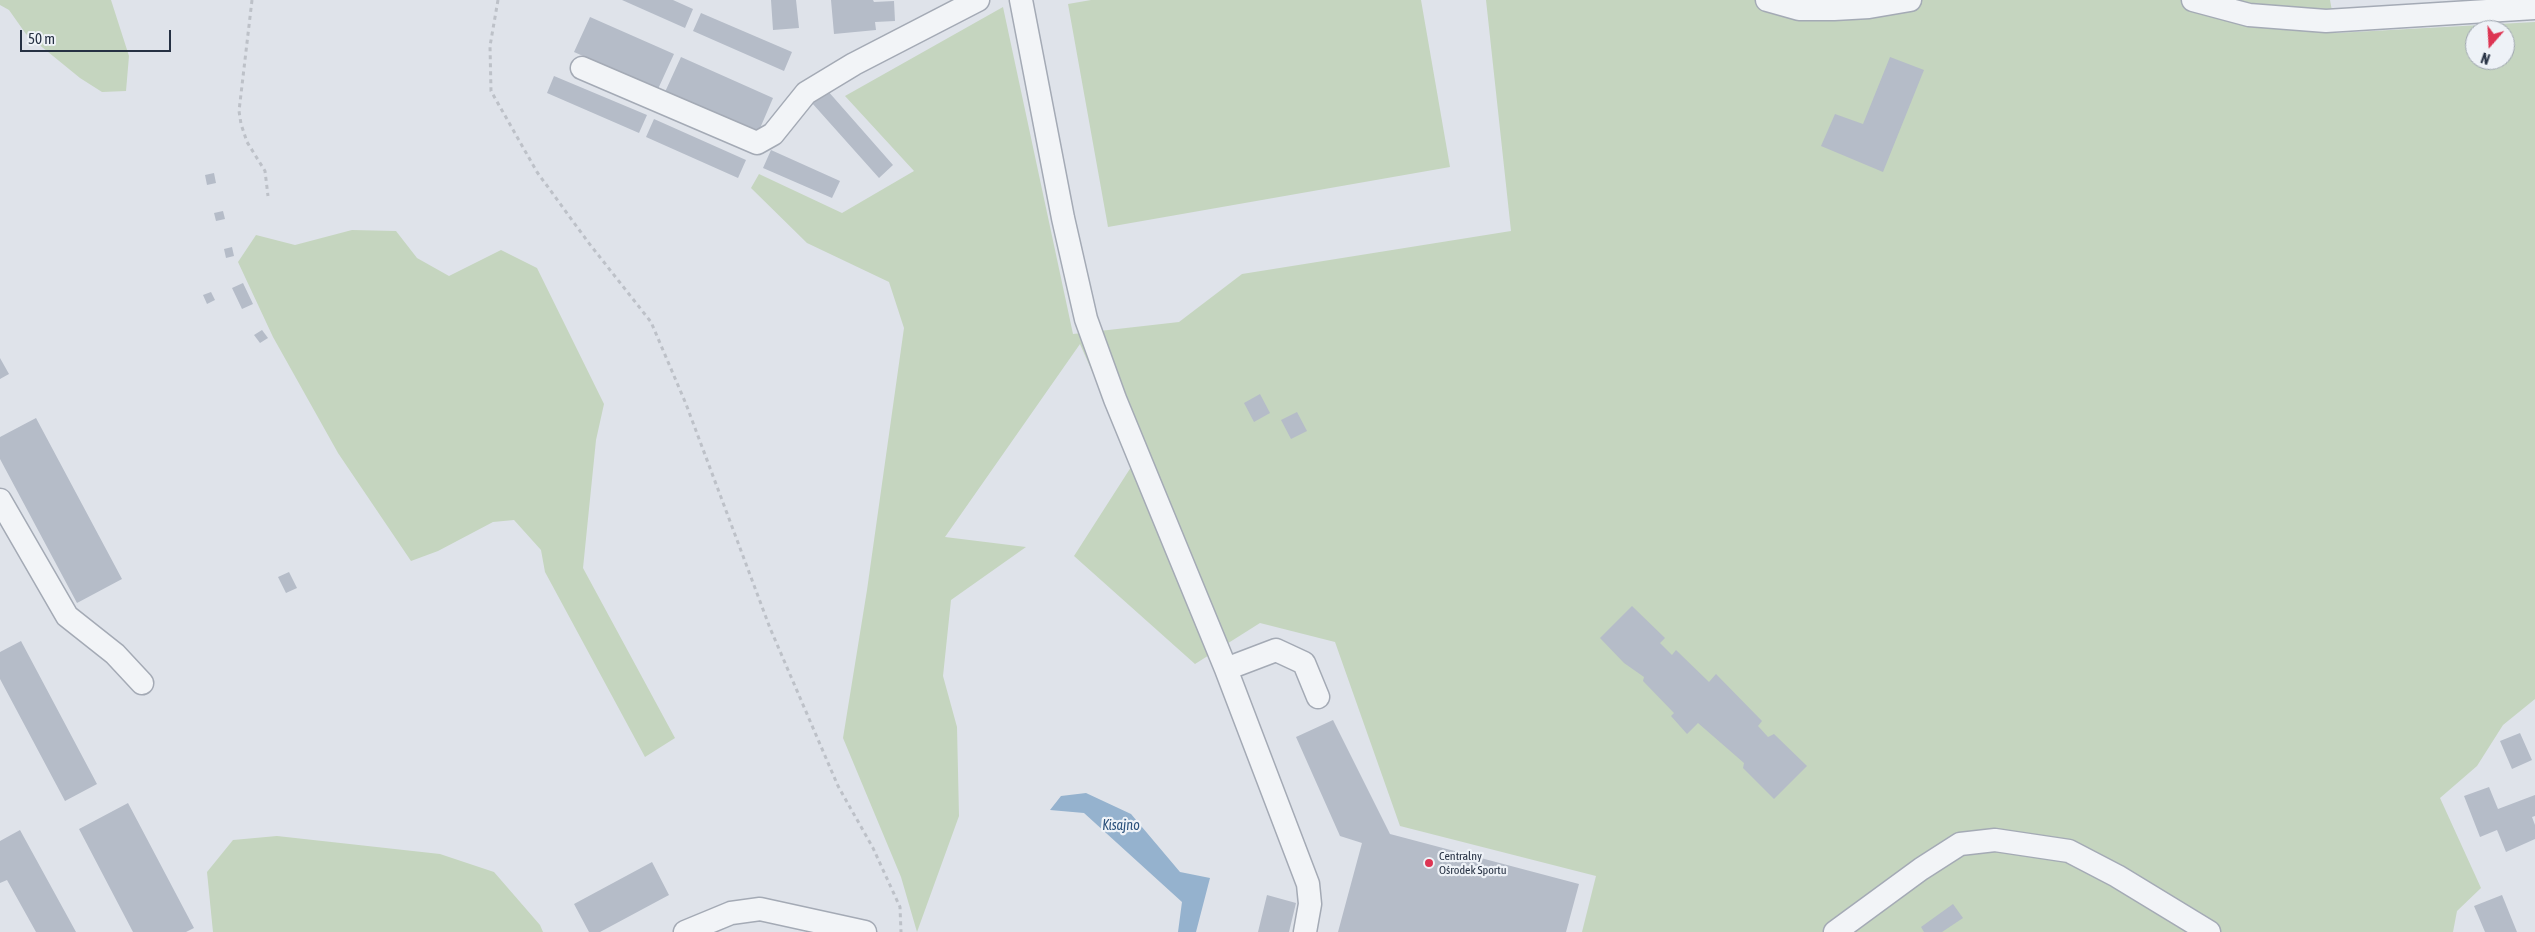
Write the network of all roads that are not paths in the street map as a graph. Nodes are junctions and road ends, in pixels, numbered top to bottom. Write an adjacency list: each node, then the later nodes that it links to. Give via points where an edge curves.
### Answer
1 (978, 0): 7 (lane, via 854,64 806,94 773,134 757,143)
2 (1022, 0): 10 (lane, via 1063,218 1086,319 1115,399)
3 (1767, 0): 4 (lane, via 1799,9 1834,10)
4 (1910, 0)
5 (2193, 0): 6 (lane, via 2249,15 2326,21)
6 (2535, 8)
7 (582, 68)
8 (0, 500): 9 (lane)
9 (8, 532): 11 (lane, via 67,616 115,654)
10 (1226, 669): 12 (lane, via 1276,650 1304,663); 15 (lane, via 1308,884 1310,904)
11 (142, 683)
12 (1318, 697)
13 (685, 932): 14 (lane, via 730,913 760,909)
14 (866, 932)
15 (1305, 932)
16 (1835, 932): 17 (lane, via 1960,844 1994,840 2070,851)
17 (2209, 932)

